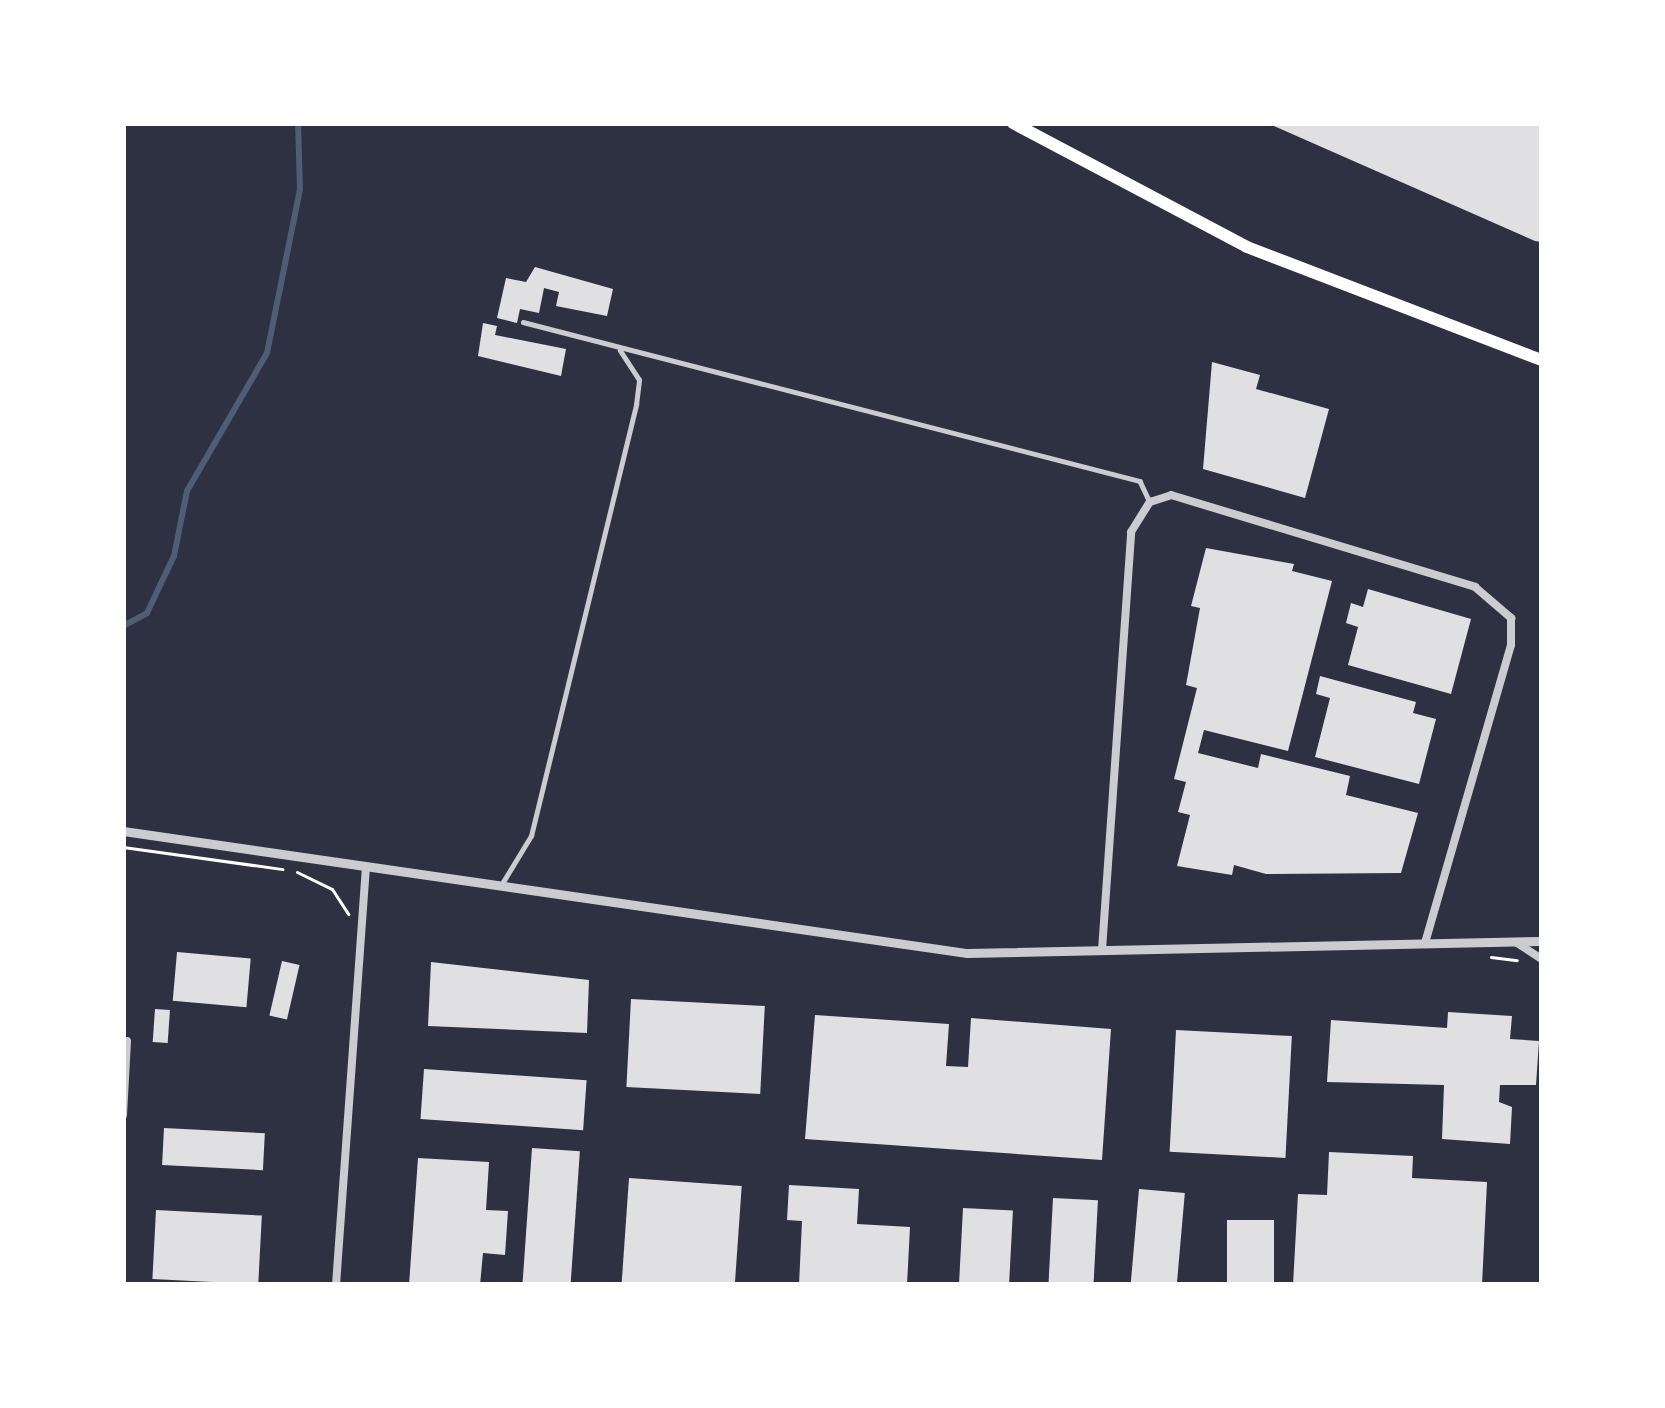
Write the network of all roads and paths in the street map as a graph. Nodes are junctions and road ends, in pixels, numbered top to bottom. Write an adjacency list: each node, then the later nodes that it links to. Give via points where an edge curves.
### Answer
1 (1013, 123): 4 (highway, via 1247,247)
2 (523, 322): 3 (lane)
3 (620, 351): 5 (lane, via 1140,481); 9 (lane, via 639,380 636,405 531,836)
4 (1542, 360)
5 (1150, 502): 13 (street, via 1171,495 1475,586 1510,618 1510,644); 14 (street, via 1131,532)
6 (123, 832): 8 (street)
7 (123, 847): 10 (path, via 299,872 332,889)
8 (366, 868): 9 (street); 10 (street)
9 (500, 887): 14 (street, via 908,948)
10 (362, 936): 20 (street)
11 (1542, 941): 12 (street)
12 (1516, 942): 13 (street); 16 (street)
13 (1424, 943): 14 (street)
14 (1102, 950)
15 (1487, 957): 17 (path)
16 (1542, 958)
17 (1521, 961)
18 (127, 1041): 19 (street)
19 (123, 1115)
20 (336, 1285)

